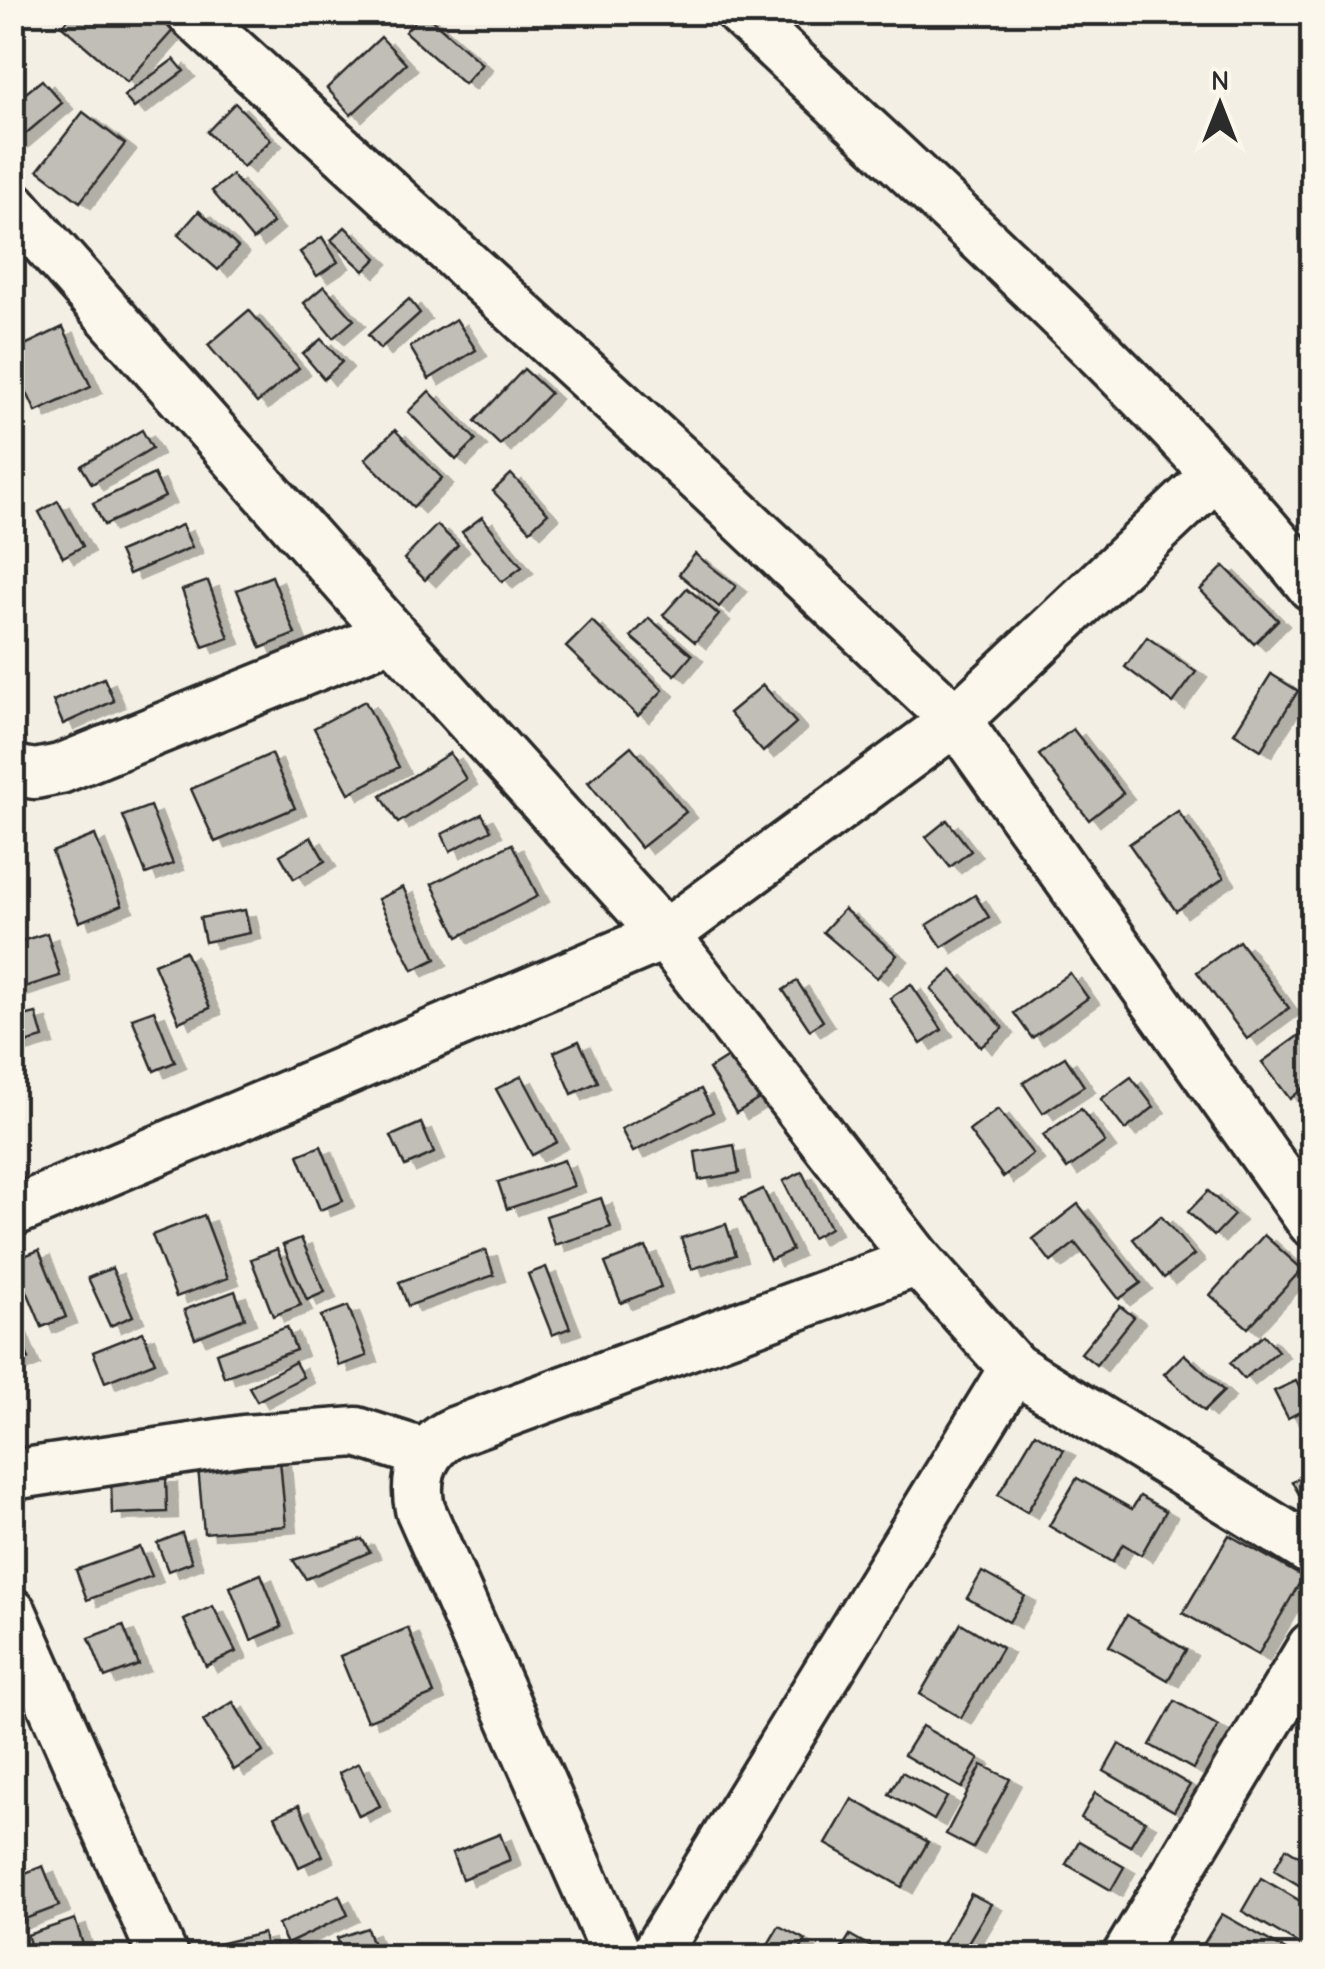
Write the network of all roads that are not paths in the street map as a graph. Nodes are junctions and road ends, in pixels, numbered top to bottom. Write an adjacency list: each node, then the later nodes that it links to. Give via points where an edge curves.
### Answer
1 (190, 12): 7 (street)
2 (740, 12): 4 (street, via 1104,357)
3 (12, 205): 6 (street)
4 (1216, 474): 5 (street); 7 (street)
5 (1312, 586)
6 (393, 634): 8 (street, via 60,770); 9 (street)
7 (956, 720): 9 (street); 11 (street)
8 (12, 770)
9 (666, 935): 10 (street); 12 (street)
10 (12, 1212)
11 (1312, 1222)
12 (918, 1261): 13 (street); 14 (street, via 456,1431)
13 (1014, 1368): 16 (street); 21 (street)
14 (426, 1454): 15 (street, via 357,1432 244,1440); 20 (street, via 418,1480 420,1508)
15 (12, 1475)
16 (1312, 1551)
17 (12, 1613): 19 (street)
18 (1312, 1647): 22 (street)
19 (163, 1956)
20 (617, 1956)
21 (654, 1956)
22 (1127, 1956)

